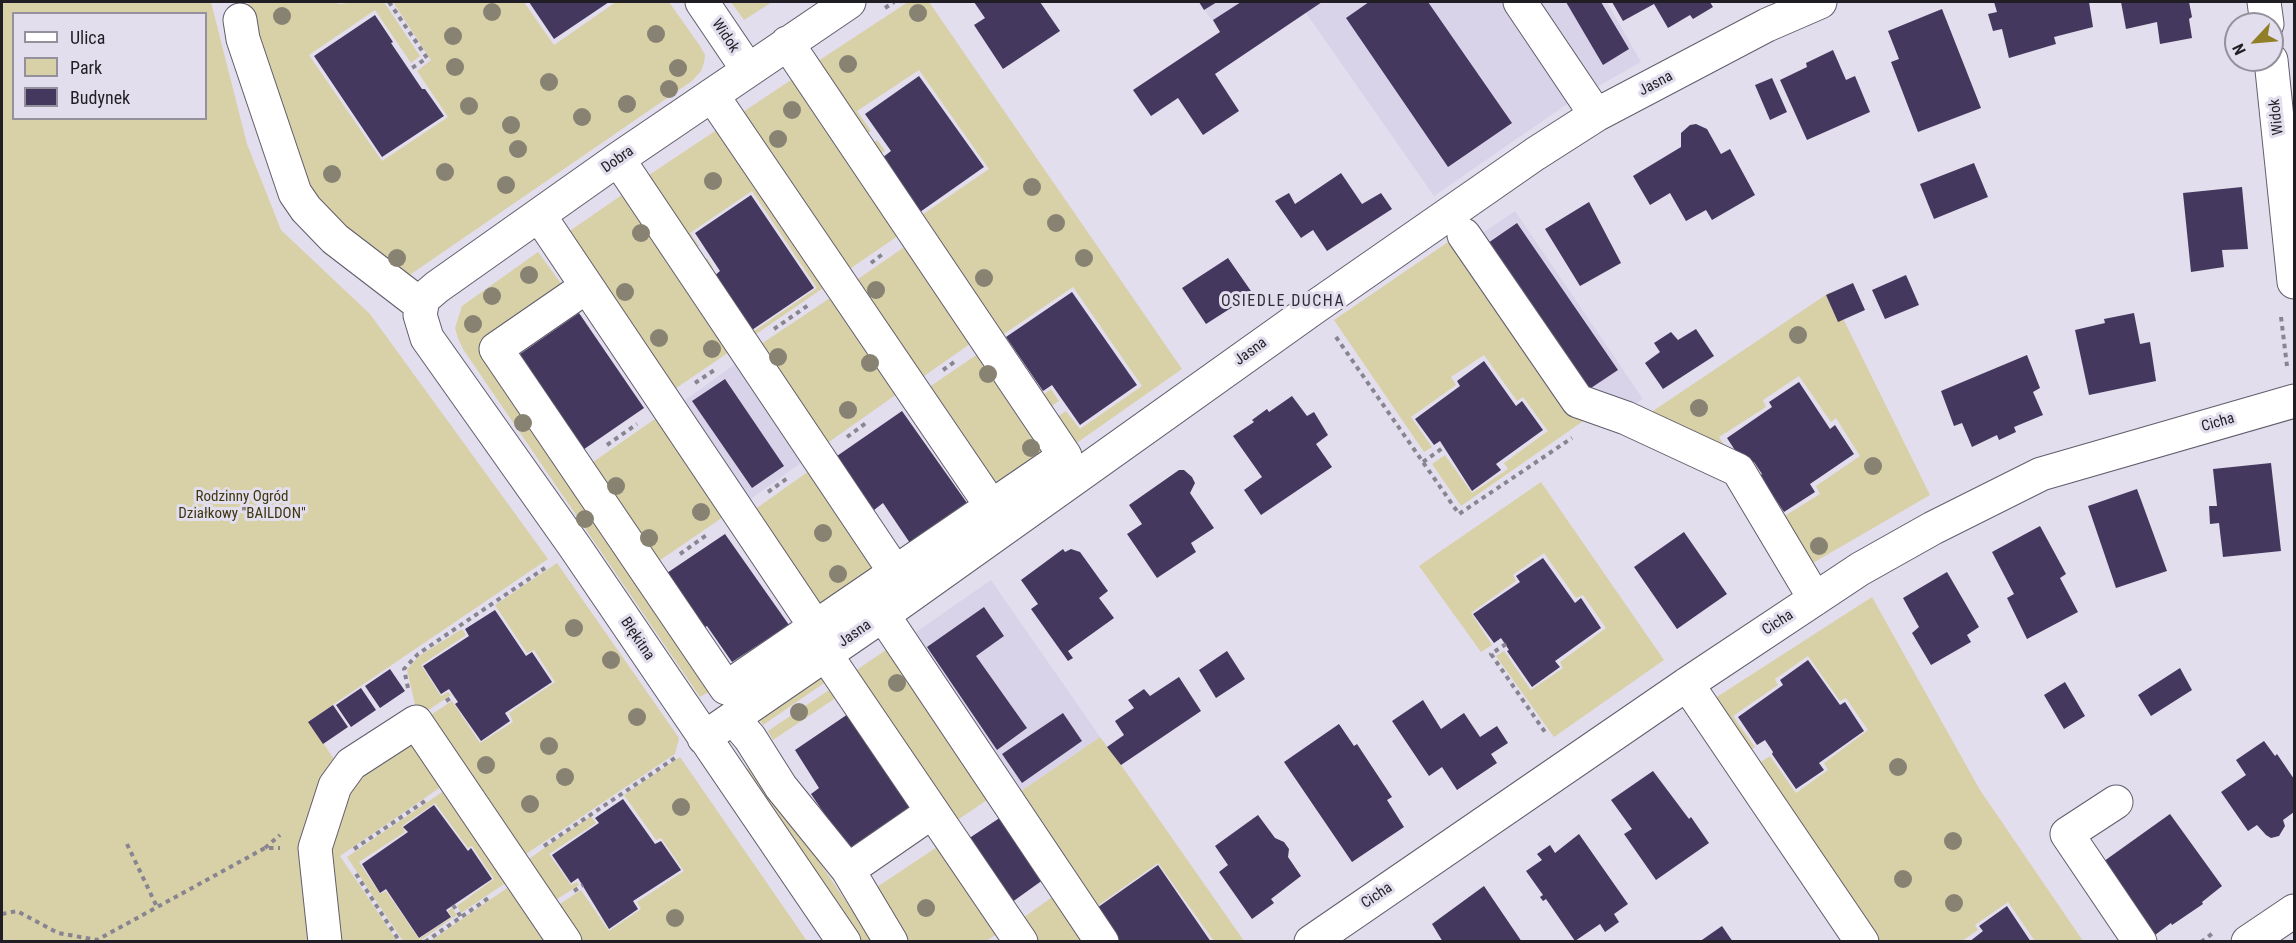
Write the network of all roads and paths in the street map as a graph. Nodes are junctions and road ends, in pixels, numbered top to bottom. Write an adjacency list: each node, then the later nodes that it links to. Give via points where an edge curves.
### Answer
1 (389, 2): 8 (path, via 427,58)
2 (702, 2): 9 (street, Widok)
3 (849, 2): 7 (street, Dobra)
4 (1520, 2): 12 (street)
5 (1820, 2): 12 (street, Jasna, via 1767,25)
6 (240, 20): 20 (street, via 295,193 335,239)
7 (787, 43): 9 (street, Dobra); 15 (street)
8 (409, 70)
9 (748, 70): 11 (street, Dobra)
10 (2272, 72): 17 (street, Widok)
11 (712, 95): 13 (street, Dobra); 18 (street)
12 (1596, 115): 21 (street, Jasna)
13 (618, 159): 14 (street, Dobra); 23 (street)
14 (539, 215): 19 (street); 20 (street, Dobra, via 437,286)
15 (915, 233): 18 (path); 22 (street)
16 (1464, 235): 26 (street, via 1578,401)
17 (2295, 282)
18 (840, 284): 23 (path); 24 (street)
19 (586, 287): 34 (street); 34 (street, via 495,349 726,688)
20 (421, 305): 30 (street, Błękitna, via 427,339)
21 (1315, 307): 28 (path); 33 (street, Jasna)
22 (987, 339): 24 (path); 29 (street, via 1065,456)
23 (745, 348): 31 (street)
24 (913, 391): 29 (street)
25 (2295, 401): 32 (street, Cicha, via 2041,474 1933,528)
26 (1610, 412): 28 (path, via 1459,514); 32 (street, via 1738,470)
27 (1444, 447): 28 (path)
28 (1423, 462)
29 (992, 507): 31 (street)
30 (575, 547): 38 (path, via 417,654 404,669); 39 (street, Błękitna)
31 (895, 572): 34 (street)
32 (1815, 599): 36 (street, Cicha)
33 (883, 615): 34 (street, Jasna); 62 (street)
34 (820, 641): 37 (street, Jasna); 43 (street)
35 (1506, 644): 40 (path, via 1491,654)
36 (1687, 684): 40 (street, Cicha); 64 (street)
37 (733, 718): 39 (street, Jasna); 48 (street, via 781,787)
38 (416, 722): 41 (street); 45 (street, via 351,764 336,786)
39 (692, 746): 49 (path); 60 (street, Błękitna)
40 (1568, 766): 63 (street, Cicha)
41 (455, 780): 46 (path); 49 (street)
42 (2116, 802): 65 (street, via 2067,834)
43 (932, 812): 48 (street); 55 (street)
44 (127, 844): 51 (path)
45 (315, 848): 51 (path, via 265,848); 56 (street)
46 (353, 850)
47 (350, 866): 57 (path)
48 (848, 870): 61 (street)
49 (517, 871): 54 (path); 59 (street)
50 (453, 905): 54 (path)
51 (158, 907): 53 (path, via 98,940 58,933 17,911)
52 (2295, 911): 66 (street)
53 (2, 914)
54 (461, 917): 58 (path)
55 (1011, 938)
56 (326, 942)
57 (400, 942)
58 (425, 942)
59 (565, 942)
60 (844, 942)
61 (891, 942)
62 (1102, 942)
63 (1311, 942)
64 (1862, 942)
65 (2139, 942)
66 (2248, 942)

